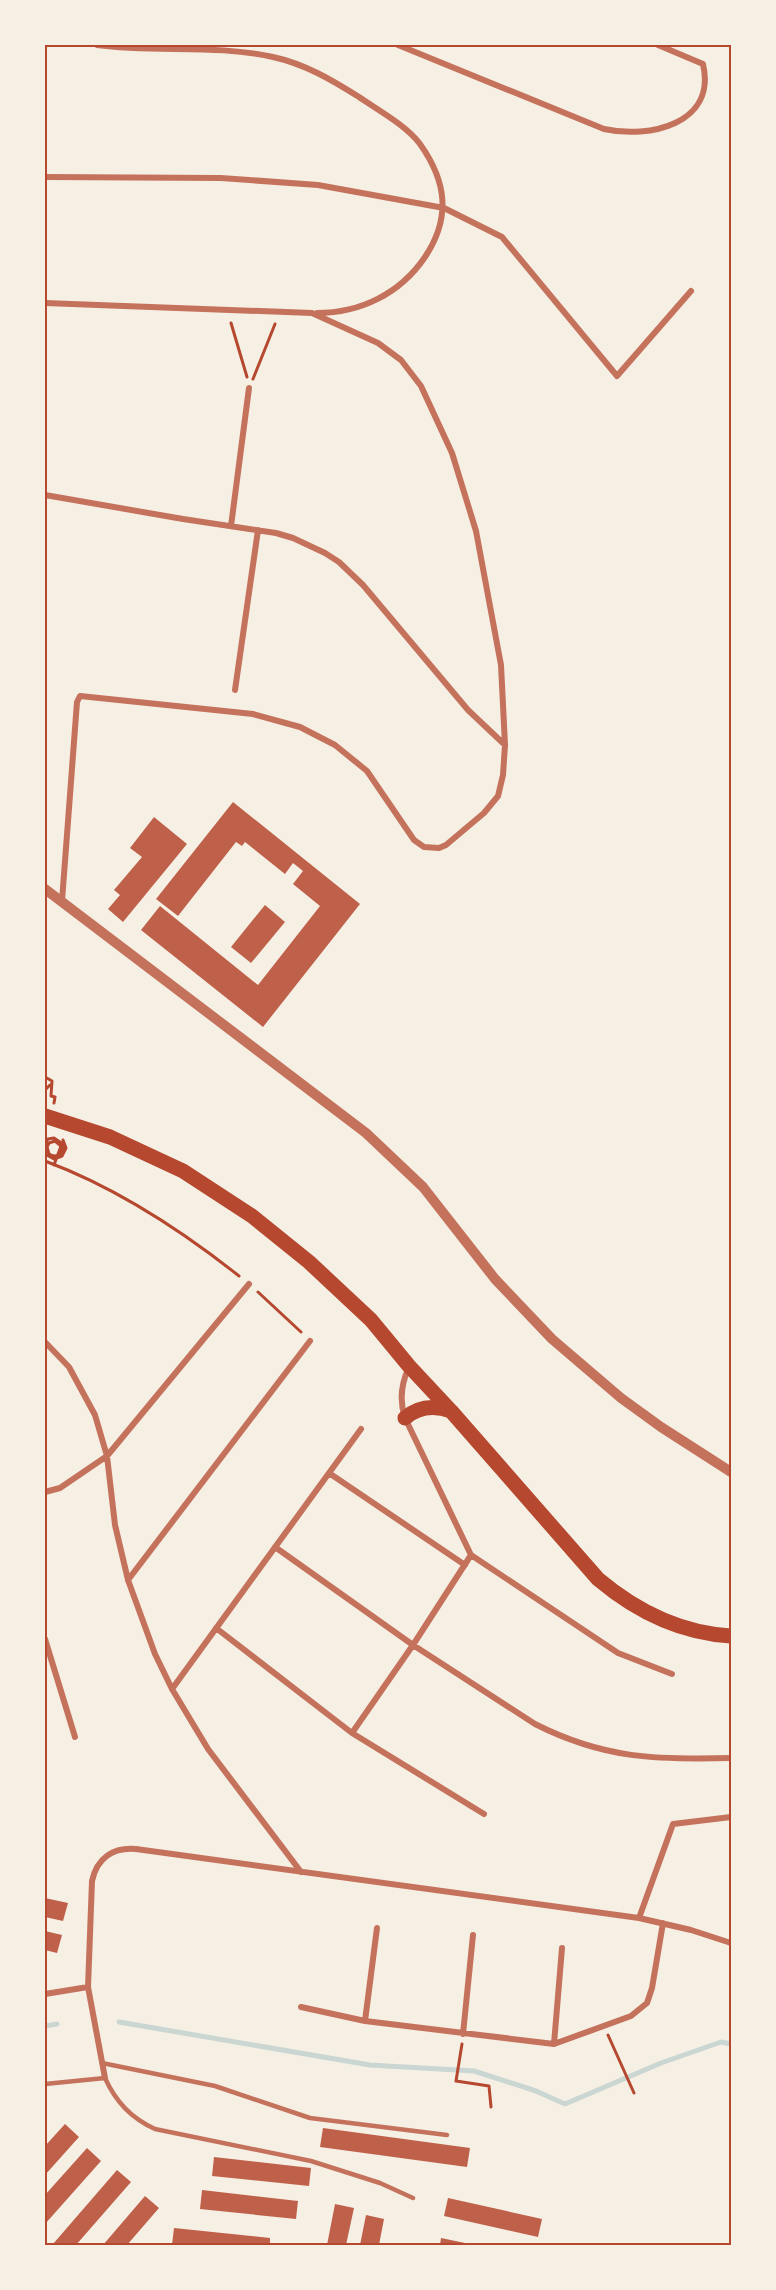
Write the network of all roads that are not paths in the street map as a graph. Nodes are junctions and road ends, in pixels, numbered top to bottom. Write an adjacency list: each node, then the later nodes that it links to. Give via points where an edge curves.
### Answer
1 (97, 45): 5 (street, via 255,53 310,69 390,117 419,143 438,178)
2 (398, 45): 3 (street, via 604,129 635,133 668,127 697,105 705,89 703,64)
3 (658, 45)
4 (45, 177): 5 (street, via 221,178 318,185)
5 (444, 208): 6 (street, via 502,237 617,376); 8 (street, via 429,251 394,290 363,306)
6 (691, 291)
7 (45, 303): 8 (street)
8 (312, 313): 14 (street, via 367,336 389,351 411,371 430,402 452,453 476,531 501,665)
9 (249, 388): 11 (street)
10 (45, 495): 11 (street)
11 (231, 526): 12 (street)
12 (258, 530): 13 (street); 14 (street, via 310,544 352,573 468,710)
13 (235, 690)
14 (505, 745): 16 (street, via 504,775 498,796 453,841 432,849 414,840 367,771 335,745 300,727 253,714 80,696)
15 (45, 889): 16 (street)
16 (62, 901): 26 (street, via 366,1133 423,1187 495,1279 552,1339 637,1410)
17 (45, 1116): 21 (main road, via 147,1153 218,1192 309,1262 371,1320)
18 (249, 1284): 25 (street)
19 (310, 1341): 32 (street)
20 (45, 1342): 25 (street, via 69,1367 86,1396)
21 (409, 1366): 22 (main road); 23 (street, via 401,1396)
22 (451, 1411): 23 (main road, via 424,1408); 34 (main road, via 582,1563 616,1594 657,1618 701,1632)
23 (405, 1418): 30 (street)
24 (361, 1429): 27 (street)
25 (107, 1456): 28 (street, via 60,1488); 32 (street, via 115,1525)
26 (731, 1472)
27 (329, 1473): 29 (street); 31 (street)
28 (45, 1492)
29 (275, 1547): 33 (street); 36 (street)
30 (471, 1555): 31 (street); 37 (street, via 618,1653)
31 (465, 1565): 36 (street)
32 (128, 1580): 38 (street, via 151,1645)
33 (216, 1628): 38 (street); 39 (street)
34 (731, 1636)
35 (45, 1639): 40 (street)
36 (413, 1645): 39 (street); 41 (street, via 535,1724 572,1741 660,1760)
37 (672, 1674)
38 (172, 1689): 44 (street, via 208,1749)
39 (352, 1733): 42 (street)
40 (75, 1737)
41 (731, 1758)
42 (484, 1814)
43 (731, 1817): 45 (street, via 673,1824)
44 (301, 1872): 45 (street); 51 (street, via 127,1848 110,1853 97,1866 92,1881)
45 (639, 1918): 46 (street)
46 (663, 1923): 49 (street); 56 (street, via 647,2003 636,2013)
47 (377, 1928): 54 (street)
48 (473, 1935): 55 (street)
49 (731, 1943)
50 (562, 1948): 56 (street)
51 (88, 1987): 52 (street); 57 (street)
52 (45, 1994)
53 (301, 2007): 54 (street)
54 (364, 2021): 55 (street)
55 (463, 2034): 56 (street)
56 (554, 2044)
57 (102, 2063): 58 (street); 60 (lane, via 215,2086 310,2118)
58 (105, 2078): 59 (lane); 61 (lane, via 125,2110 155,2129 311,2161)
59 (45, 2084)
60 (447, 2135)
61 (413, 2198)

